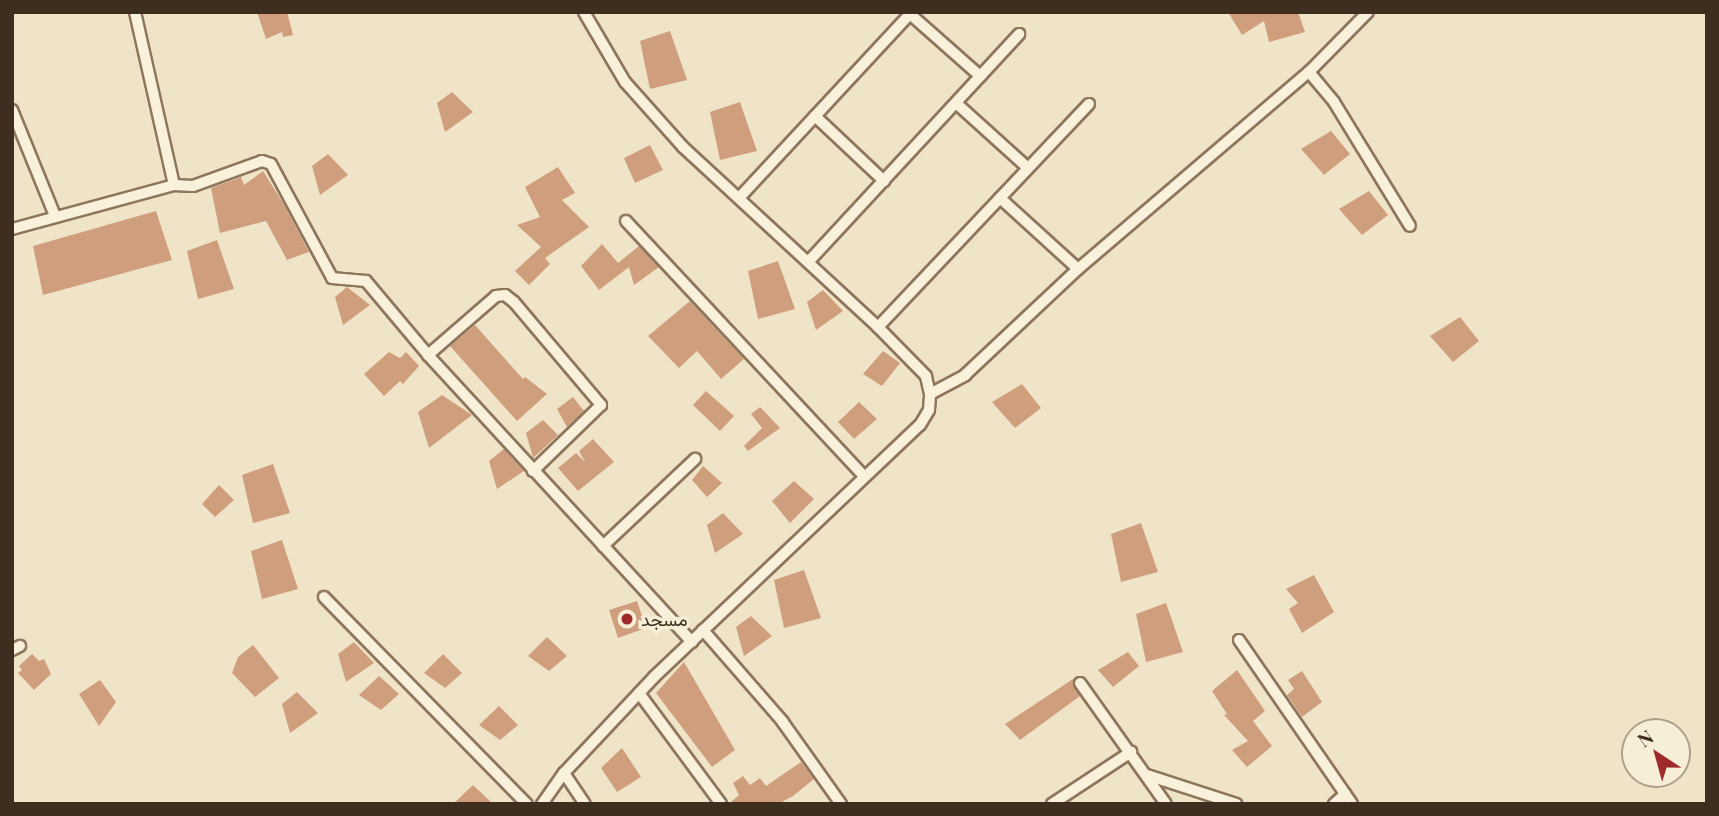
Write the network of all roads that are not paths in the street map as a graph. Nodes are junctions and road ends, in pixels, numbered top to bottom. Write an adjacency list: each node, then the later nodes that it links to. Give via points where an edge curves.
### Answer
1 (135, 12): 14 (street)
2 (584, 12): 15 (street, via 625,82 683,147)
3 (1368, 12): 6 (street)
4 (911, 13): 7 (street); 11 (street)
5 (1019, 34): 7 (street)
6 (1309, 72): 19 (street, via 1334,102); 22 (street)
7 (980, 76): 8 (street)
8 (956, 103): 12 (street); 13 (street)
9 (1089, 104): 12 (street)
10 (12, 110): 17 (street)
11 (815, 116): 13 (street); 15 (street)
12 (1028, 169): 16 (street)
13 (884, 181): 21 (street)
14 (174, 185): 17 (street); 24 (street, via 193,186 262,161 271,164 327,272 338,281 366,281)
15 (739, 198): 21 (street)
16 (1000, 198): 22 (street); 23 (street)
17 (55, 216): 20 (street)
18 (626, 221): 28 (street)
19 (1410, 226)
20 (12, 229)
21 (810, 260): 23 (street)
22 (1077, 269): 25 (street, via 965,375)
23 (878, 327): 25 (street, via 926,376)
24 (428, 355): 27 (street); 27 (street, via 496,296 505,295 514,302 601,405)
25 (930, 394): 28 (street, via 929,410 920,425)
26 (695, 459): 29 (street)
27 (533, 471): 29 (street)
28 (863, 476): 31 (street)
29 (603, 546): 33 (street)
30 (324, 597): 40 (street)
31 (703, 630): 33 (street); 44 (street, via 782,721)
32 (1239, 640): 39 (street)
33 (692, 642): 35 (street)
34 (1080, 683): 36 (street)
35 (639, 693): 37 (street); 43 (street)
36 (1131, 752): 38 (street); 45 (street)
37 (564, 773): 41 (street); 42 (street)
38 (1147, 775): 46 (street); 47 (street)
39 (1349, 799): 48 (street)
40 (527, 804)
41 (542, 804)
42 (585, 804)
43 (721, 804)
44 (841, 804)
45 (1052, 804)
46 (1166, 804)
47 (1236, 804)
48 (1334, 804)

